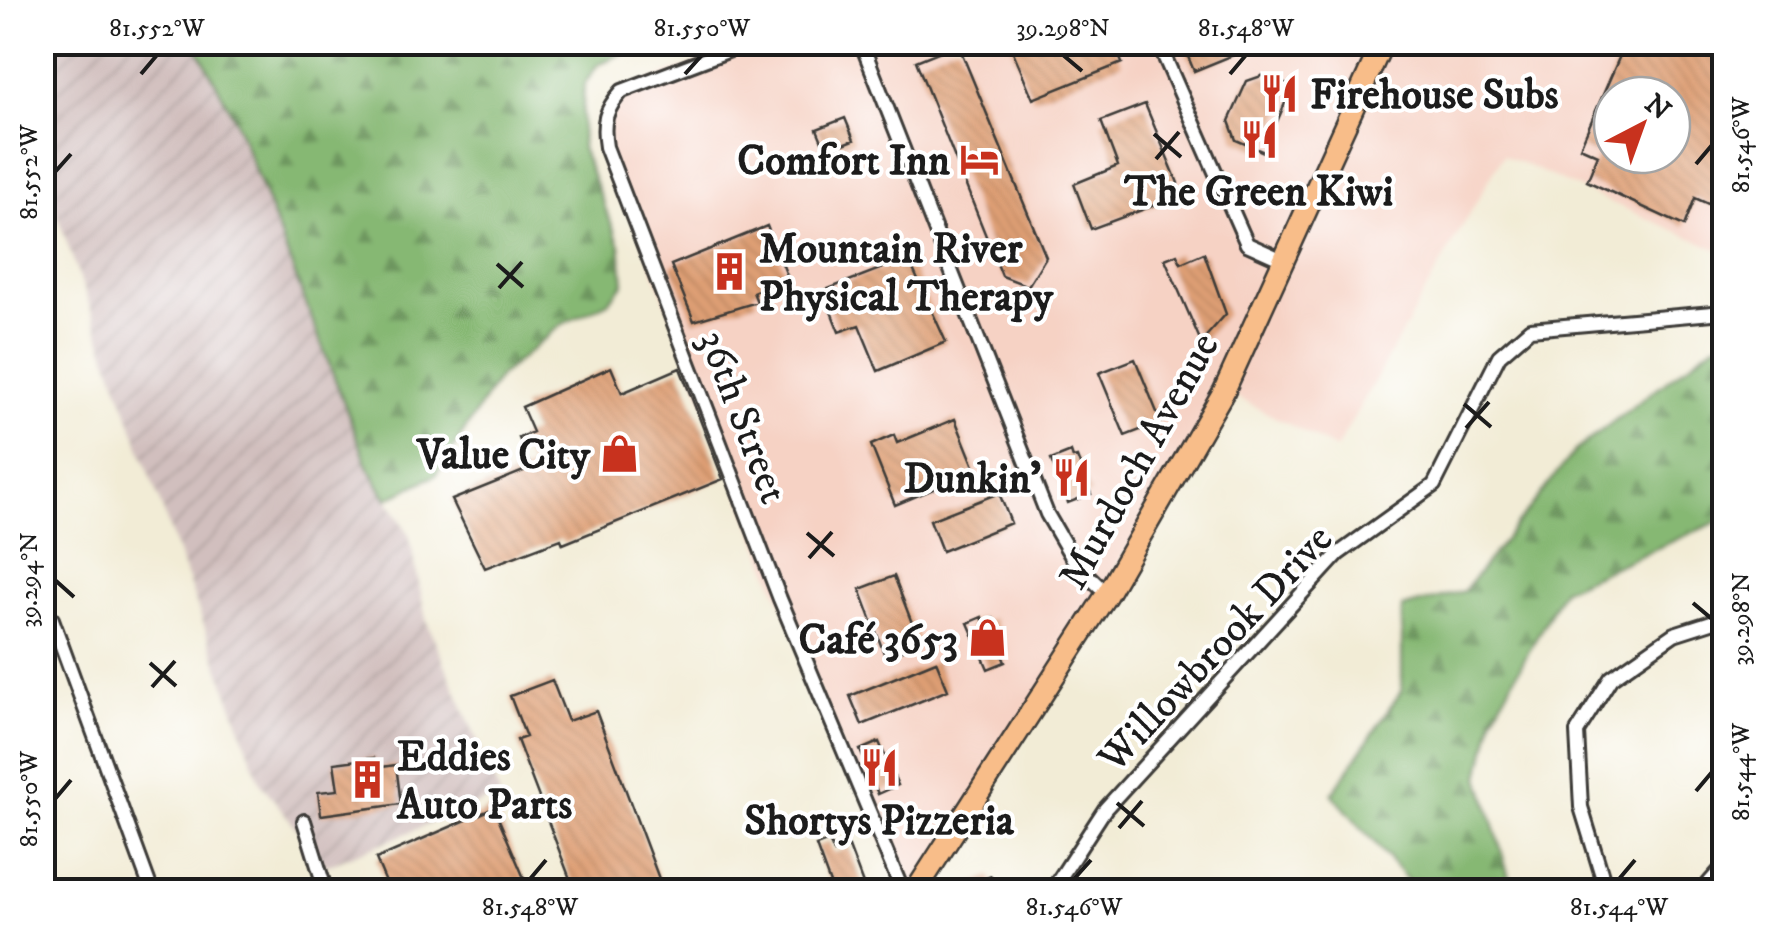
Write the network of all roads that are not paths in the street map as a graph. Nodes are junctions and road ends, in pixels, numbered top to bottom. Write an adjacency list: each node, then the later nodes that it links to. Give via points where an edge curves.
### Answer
1 (751, 42): 14 (street, 36th Street, via 622,90 602,125 780,599)
2 (861, 42): 7 (street, via 1046,514 1076,564)
3 (1158, 42): 5 (street, via 1247,244)
4 (1383, 42): 5 (main road, Murdoch Avenue)
5 (1285, 261): 7 (main road, Murdoch Avenue, via 1224,391)
6 (1724, 312): 16 (street, Willowbrook Drive, via 1530,329 1499,356 1434,485 1338,554 1105,808)
7 (1107, 594): 15 (main road, Murdoch Avenue)
8 (1724, 618): 17 (street, via 1674,634 1611,678 1578,732 1581,807)
9 (47, 621): 12 (street)
10 (304, 821): 13 (street)
11 (1724, 866): 18 (street)
12 (152, 892)
13 (326, 892)
14 (903, 892)
15 (914, 892)
16 (1051, 892)
17 (1607, 892)
18 (1702, 892)

